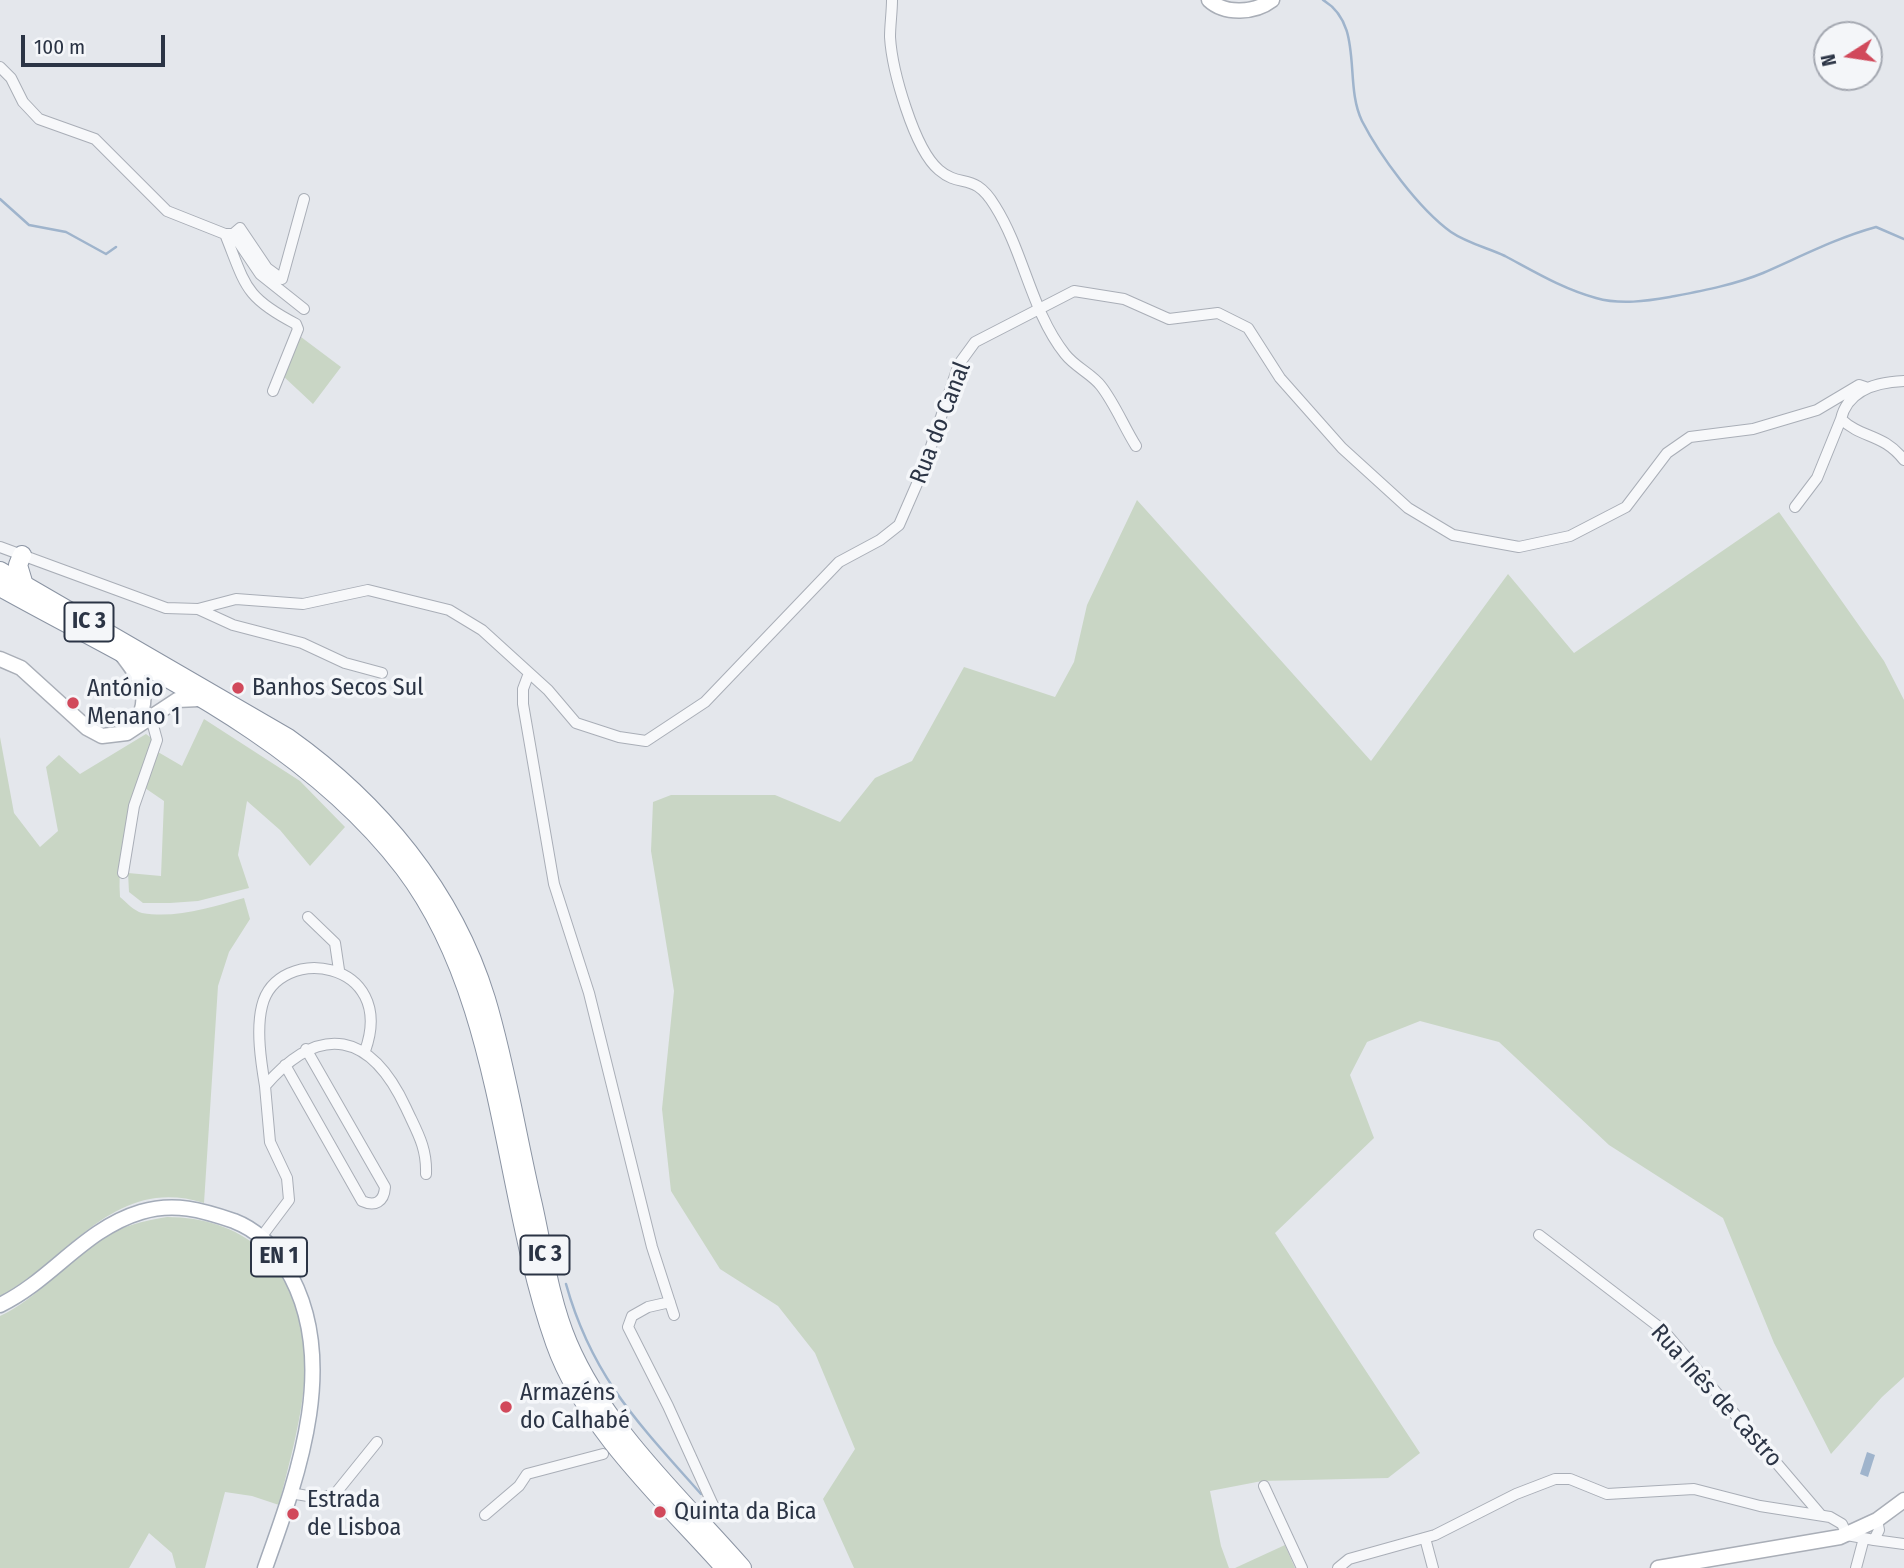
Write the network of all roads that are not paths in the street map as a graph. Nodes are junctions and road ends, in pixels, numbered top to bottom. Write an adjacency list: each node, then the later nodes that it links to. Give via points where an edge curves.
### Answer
1 (892, 0): 8 (street, via 894,61 928,157 940,171 973,181 985,191)
2 (1209, 0): 3 (main road, via 1214,6 1241,11 1259,9)
3 (1272, 0)
4 (0, 66): 6 (street, via 39,119 95,139 167,211)
5 (304, 199): 6 (street, via 282,279 267,268 240,228)
6 (229, 234): 7 (street, via 260,274); 11 (street, via 252,295 298,329)
7 (304, 309)
8 (1040, 310): 10 (street, Rua do Canal, via 1074,291 1124,299 1169,319 1218,313 1248,328 1280,378 1333,438 1408,508 1453,535 1519,547 1570,536 1626,508 1667,453 1690,438 1754,429 1817,410 1859,385); 13 (street, via 1066,355 1101,385); 24 (street, Rua do Canal, via 975,342 959,364 899,525 839,562 705,702 646,741 618,737 576,723)
9 (1904, 381): 10 (street, Rua do Canal)
10 (1865, 387): 12 (street, via 1843,410)
11 (273, 391)
12 (1841, 419): 14 (street, via 1891,443); 15 (street, via 1817,478)
13 (1136, 446)
14 (1904, 460)
15 (1796, 507)
16 (12, 551): 17 (highway, via 10,561); 18 (highway); 20 (street, Rua do Canal, via 166,608)
17 (0, 569): 18 (highway, IC 3)
18 (24, 584): 55 (highway, IC 3, via 298,745 367,804 416,861 458,929 486,998 567,1341 604,1409)
19 (0, 587): 21 (highway, IC 3)
20 (198, 609): 23 (street, via 233,625 302,643 345,663); 24 (street, Rua do Canal, via 236,598 303,604 368,590 449,610 482,630)
21 (122, 655): 25 (highway, IC 3); 27 (main road, via 143,686 144,702)
22 (0, 659): 27 (main road, via 21,668 102,736 117,736)
23 (382, 673)
24 (529, 673): 38 (street, via 523,704 554,884 589,993)
25 (199, 699): 26 (main road, via 177,699); 54 (highway, IC 3, via 310,771 358,814 405,869 445,934 473,1002 538,1287 556,1345 594,1416)
26 (151, 718): 27 (main road); 28 (street, via 157,740 134,806)
27 (134, 728)
28 (123, 873)
29 (308, 917): 30 (street, via 335,943)
30 (338, 970): 32 (street, via 371,1006 373,1021); 34 (street, via 299,970 271,990 262,1012)
31 (306, 1049): 32 (street, via 346,1045); 33 (street); 33 (street, via 385,1187 379,1203 362,1201)
32 (365, 1051): 35 (street, via 393,1081 426,1153)
33 (285, 1065): 34 (street)
34 (265, 1086): 37 (street, via 270,1142 287,1178 289,1200)
35 (426, 1174)
36 (1539, 1235): 46 (street, Rua Inês de Castro, via 1663,1330)
37 (262, 1236): 39 (main road, EN 1, via 241,1224 188,1207 144,1211 96,1232 37,1283); 44 (main road, EN 1, via 296,1284 312,1338 307,1425)
38 (670, 1302): 40 (street); 48 (street, via 632,1316 628,1327)
39 (0, 1305)
40 (674, 1315)
41 (377, 1442): 44 (street, via 335,1494 320,1499)
42 (603, 1454): 47 (street, via 527,1474)
43 (1264, 1486): 56 (street)
44 (290, 1493): 53 (main road, EN 1)
45 (1904, 1500): 49 (main road)
46 (1819, 1514): 50 (street, via 1839,1521); 51 (street, via 1760,1506 1694,1489 1607,1494 1570,1479 1555,1479)
47 (485, 1515)
48 (718, 1516)
49 (1877, 1520): 50 (main road); 50 (street, via 1879,1530)
50 (1859, 1536): 52 (street); 59 (main road); 60 (street)
51 (1425, 1538): 57 (street, via 1349,1559); 58 (street)
52 (1904, 1544)
53 (265, 1568)
54 (725, 1568)
55 (742, 1568)
56 (1302, 1568)
57 (1338, 1568)
58 (1433, 1568)
59 (1658, 1568)
60 (1856, 1568)

